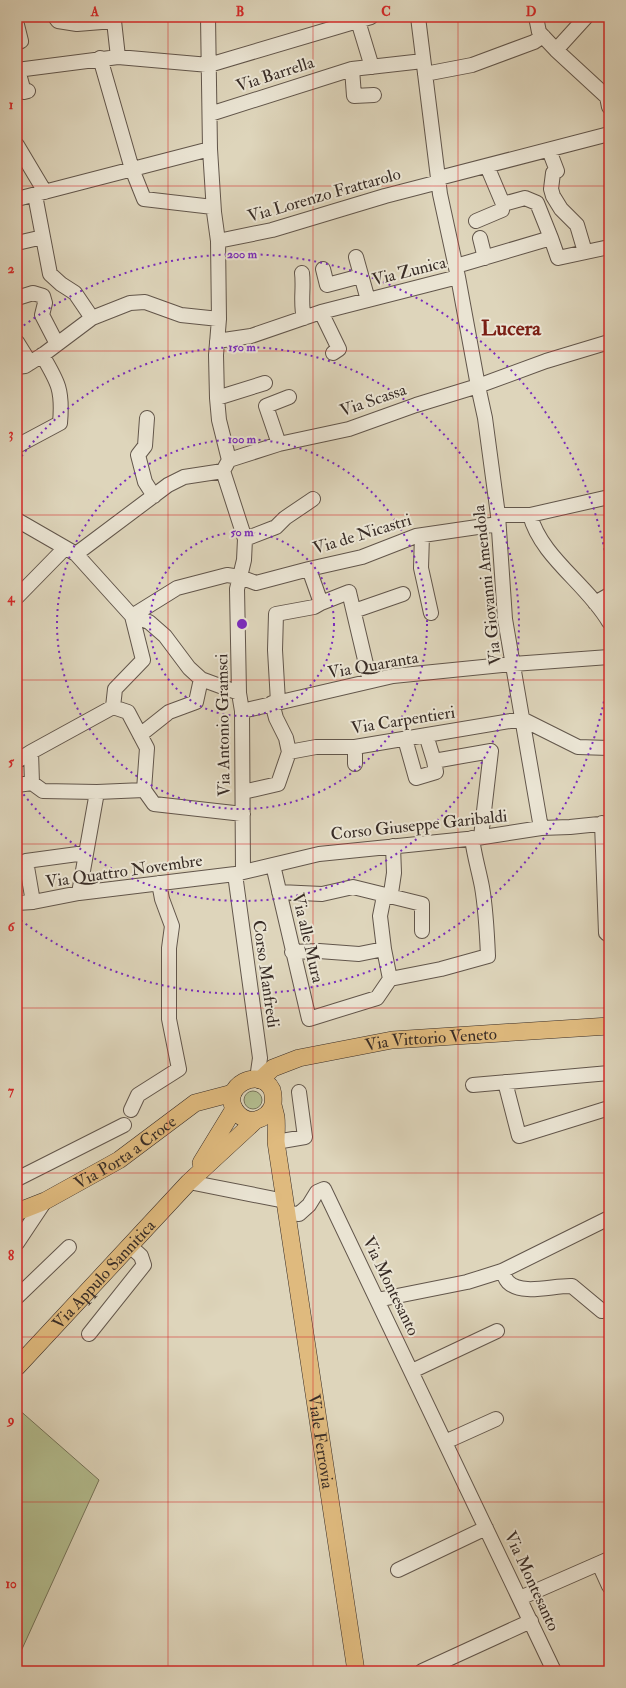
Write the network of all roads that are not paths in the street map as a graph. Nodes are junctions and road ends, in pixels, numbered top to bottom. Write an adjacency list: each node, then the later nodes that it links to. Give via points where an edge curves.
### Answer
1 (55, 17): 11 (street, via 58,21 77,24 114,21)
2 (208, 17): 13 (street)
3 (418, 17): 15 (street, Via Giovanni Amendola)
4 (536, 17): 8 (street, via 539,32)
5 (586, 17): 10 (street)
6 (364, 19): 13 (street); 14 (street)
7 (17, 25): 9 (street, via 21,41)
8 (543, 36): 10 (street); 15 (street, Via Barrella, via 534,42 472,65)
9 (17, 43)
10 (556, 50): 20 (street, via 607,97)
11 (118, 57): 12 (street); 13 (street)
12 (100, 58): 17 (street); 27 (street)
13 (209, 65): 21 (street)
14 (372, 67): 15 (street, Via Barrella); 16 (street, Via Barrella)
15 (424, 68): 28 (street, Via Giovanni Amendola)
16 (352, 69): 19 (street, via 354,96); 21 (street, Via Barrella)
17 (17, 70): 18 (street, via 24,92)
18 (28, 91)
19 (374, 95)
20 (609, 107)
21 (210, 114): 24 (street)
22 (609, 134): 25 (street, Via Lorenzo Frattarolo)
23 (17, 145): 29 (street)
24 (210, 149): 27 (street); 34 (street)
25 (549, 150): 26 (street, Via Lorenzo Frattarolo); 30 (street, via 557,171 553,173)
26 (488, 166): 28 (street, Via Lorenzo Frattarolo); 33 (street)
27 (132, 169): 29 (street); 34 (street, via 144,199)
28 (439, 180): 39 (street, Via Lorenzo Frattarolo, via 272,230); 46 (street, Via Giovanni Amendola)
29 (40, 193): 31 (street); 36 (street)
30 (553, 196): 32 (street); 42 (street, via 561,209 577,225)
31 (17, 199)
32 (537, 203): 33 (street, via 525,198); 38 (street)
33 (503, 204): 35 (street, via 502,210)
34 (214, 207): 39 (street)
35 (476, 221)
36 (43, 237): 40 (street); 49 (street, via 50,274)
37 (480, 238): 44 (street)
38 (551, 238): 42 (street, via 558,258); 44 (street, Via Zunica)
39 (218, 241): 56 (street)
40 (17, 243)
41 (609, 247): 42 (street)
42 (585, 252)
43 (356, 257): 48 (street, Via Zunica)
44 (485, 258): 46 (street, Via Zunica)
45 (323, 269): 48 (street, Via Zunica, via 328,285)
46 (457, 272): 52 (street, Via Zunica); 64 (street, Via Giovanni Amendola)
47 (302, 273): 55 (street, via 301,307)
48 (361, 276): 52 (street, Via Zunica)
49 (61, 284): 50 (street); 54 (street, via 75,292)
50 (43, 296): 51 (street, via 33,293); 60 (street, via 46,303 42,315)
51 (17, 298)
52 (368, 300): 53 (street, Via Zunica)
53 (321, 312): 55 (street, Via Zunica); 61 (street, via 339,349)
54 (92, 318): 56 (street, via 130,302 145,302 180,315); 60 (street)
55 (304, 318): 57 (street, Via Zunica, via 251,336)
56 (219, 319): 57 (street)
57 (217, 341): 66 (street)
58 (17, 342): 62 (street)
59 (609, 342): 64 (street, Via Scassa)
60 (56, 344): 62 (street)
61 (333, 352)
62 (30, 362): 69 (street, via 57,380 61,402 60,422)
63 (265, 383): 66 (street)
64 (478, 386): 68 (street, Via Scassa, via 349,429); 75 (street, Via Giovanni Amendola, via 485,418)
65 (289, 397): 68 (street, via 266,406)
66 (217, 398): 70 (street)
67 (147, 418): 71 (street, via 145,446 138,455 145,482)
68 (279, 444): 70 (street, Via Scassa)
69 (17, 446)
70 (226, 465): 71 (street, Via Scassa, via 184,477 168,484); 78 (street)
71 (154, 496): 79 (street, Via Scassa)
72 (609, 496): 74 (street, Via de Nicastri)
73 (312, 499): 78 (street, via 276,527)
74 (530, 514): 75 (street, Via de Nicastri); 86 (street, via 533,528 546,548)
75 (498, 519): 77 (street, Via de Nicastri); 92 (street, Via Giovanni Amendola, via 505,619)
76 (17, 520): 79 (street)
77 (422, 535): 80 (street, Via de Nicastri, via 362,557); 88 (street, via 421,568)
78 (245, 539): 81 (street, Via Antonio Gramsci)
79 (70, 551): 84 (street, Via Scassa); 89 (street)
80 (309, 569): 81 (street, Via de Nicastri, via 256,583); 85 (street)
81 (240, 577): 89 (street, Via de Nicastri, via 227,575 177,588); 95 (street, Via Antonio Gramsci, via 237,589)
82 (403, 594): 87 (street)
83 (609, 595): 86 (street)
84 (17, 597)
85 (321, 603): 87 (street, via 349,592); 96 (street, via 314,607 276,614)
86 (595, 603): 90 (street)
87 (354, 611): 94 (street)
88 (431, 613)
89 (132, 616): 93 (street, via 148,622 164,636); 97 (street, via 144,660 115,689)
90 (609, 622)
91 (609, 657): 92 (street, Via Quaranta)
92 (513, 664): 94 (street, Via Quaranta, via 393,676); 99 (street, Via Giovanni Amendola)
93 (201, 679): 95 (street); 100 (street, via 196,702 169,712)
94 (370, 681): 96 (street, Via Quaranta)
95 (239, 693): 98 (street, Via Antonio Gramsci)
96 (275, 702): 98 (street, Via Quaranta); 106 (street, via 276,718 286,738)
97 (113, 707): 100 (street, via 128,712); 105 (street)
98 (242, 711): 114 (street, Via Antonio Gramsci)
99 (522, 719): 101 (street, Via Carpentieri); 104 (street, via 578,747); 117 (street, Via Giovanni Amendola)
100 (140, 735): 112 (street, via 147,748)
101 (426, 735): 102 (street, Via Carpentieri); 108 (street)
102 (405, 739): 103 (street, Via Carpentieri); 108 (street, via 416,778 436,772)
103 (355, 747): 106 (street, Via Carpentieri, via 316,747); 109 (street)
104 (609, 748)
105 (31, 752): 107 (street); 111 (street)
106 (289, 752): 114 (street, via 278,784)
107 (17, 761)
108 (434, 761): 118 (street, via 491,751)
109 (355, 764)
110 (17, 785): 111 (street)
111 (37, 787): 113 (street)
112 (144, 790): 113 (street); 115 (street, via 154,804)
113 (97, 792): 120 (street)
114 (242, 792): 115 (street, Via Antonio Gramsci)
115 (243, 814): 122 (street, Via Antonio Gramsci)
116 (605, 823): 117 (street, Corso Giuseppe Garibaldi); 129 (street)
117 (541, 828): 118 (street, Corso Giuseppe Garibaldi)
118 (477, 838): 119 (street, Corso Giuseppe Garibaldi); 134 (street, via 475,862 486,915 488,956)
119 (393, 846): 121 (street, Corso Giuseppe Garibaldi, via 319,854); 126 (street, via 394,873 391,893)
120 (86, 853): 125 (street); 127 (street, via 26,861)
121 (273, 865): 122 (street, Corso Giuseppe Garibaldi); 124 (street, Via alle Mura)
122 (239, 873): 123 (street, Via Quattro Novembre); 137 (street, Corso Manfredi, via 260,1058)
123 (159, 883): 125 (street, Via Quattro Novembre); 144 (street, via 172,926 169,948 169,1019 179,1069 138,1095)
124 (279, 892): 126 (street, via 322,894 353,887 365,888); 133 (street, Via alle Mura)
125 (79, 893): 127 (street, Via Quattro Novembre)
126 (387, 896): 130 (street, via 422,904); 132 (street, via 383,901 380,916)
127 (33, 902): 128 (street, Via Quattro Novembre)
128 (17, 903)
129 (607, 919): 131 (street, via 606,934)
130 (422, 931)
131 (609, 935)
132 (384, 949): 133 (street, via 359,954); 134 (street)
133 (292, 952): 134 (street, Via alle Mura, via 309,1019 377,998)
134 (390, 979)
135 (609, 1026): 137 (main road, Via Vittorio Veneto, via 392,1040 299,1058 273,1068)
136 (609, 1073): 138 (street)
137 (258, 1079): 141 (main road, via 240,1083); 142 (main road, via 272,1090)
138 (505, 1082): 139 (street); 143 (street, via 519,1136)
139 (473, 1085)
140 (299, 1092): 147 (street, via 305,1137)
141 (234, 1101): 145 (main road, via 239,1116); 149 (main road, Via Appulo Sannitica); 150 (main road, Via Porta a Croce, via 195,1103 119,1160)
142 (273, 1105): 145 (main road, via 267,1116); 147 (main road, Viale Ferrovia)
143 (609, 1108)
144 (132, 1110)
145 (255, 1121): 147 (main road); 149 (main road, Via Appulo Sannitica)
146 (124, 1125): 148 (street)
147 (276, 1142): 151 (main road, Viale Ferrovia)
148 (17, 1179)
149 (189, 1182): 151 (street); 155 (main road, Via Appulo Sannitica)
150 (45, 1201): 152 (main road, Via Porta a Croce); 154 (street)
151 (285, 1207): 159 (street, Via Montesanto, via 299,1214 317,1192 324,1189); 173 (main road, Viale Ferrovia)
152 (17, 1212)
153 (609, 1218): 157 (street)
154 (17, 1243)
155 (130, 1246): 162 (street, via 141,1256 144,1265); 163 (main road, Via Appulo Sannitica)
156 (69, 1247): 158 (street)
157 (502, 1271): 159 (street, via 467,1282); 160 (street, via 506,1281 514,1287 526,1289 572,1286)
158 (17, 1297)
159 (377, 1300): 164 (street, Via Montesanto)
160 (602, 1311)
161 (497, 1331): 164 (street)
162 (89, 1334)
163 (17, 1367)
164 (412, 1371): 166 (street, Via Montesanto)
165 (496, 1419): 166 (street)
166 (445, 1442): 167 (street, Via Montesanto)
167 (486, 1528): 169 (street); 171 (street, Via Montesanto)
168 (604, 1562): 170 (street); 171 (street)
169 (398, 1570)
170 (609, 1586)
171 (520, 1598): 172 (street, Via Montesanto)
172 (531, 1621): 174 (street); 175 (street, Via Montesanto)
173 (356, 1671)
174 (422, 1671)
175 (554, 1671)

